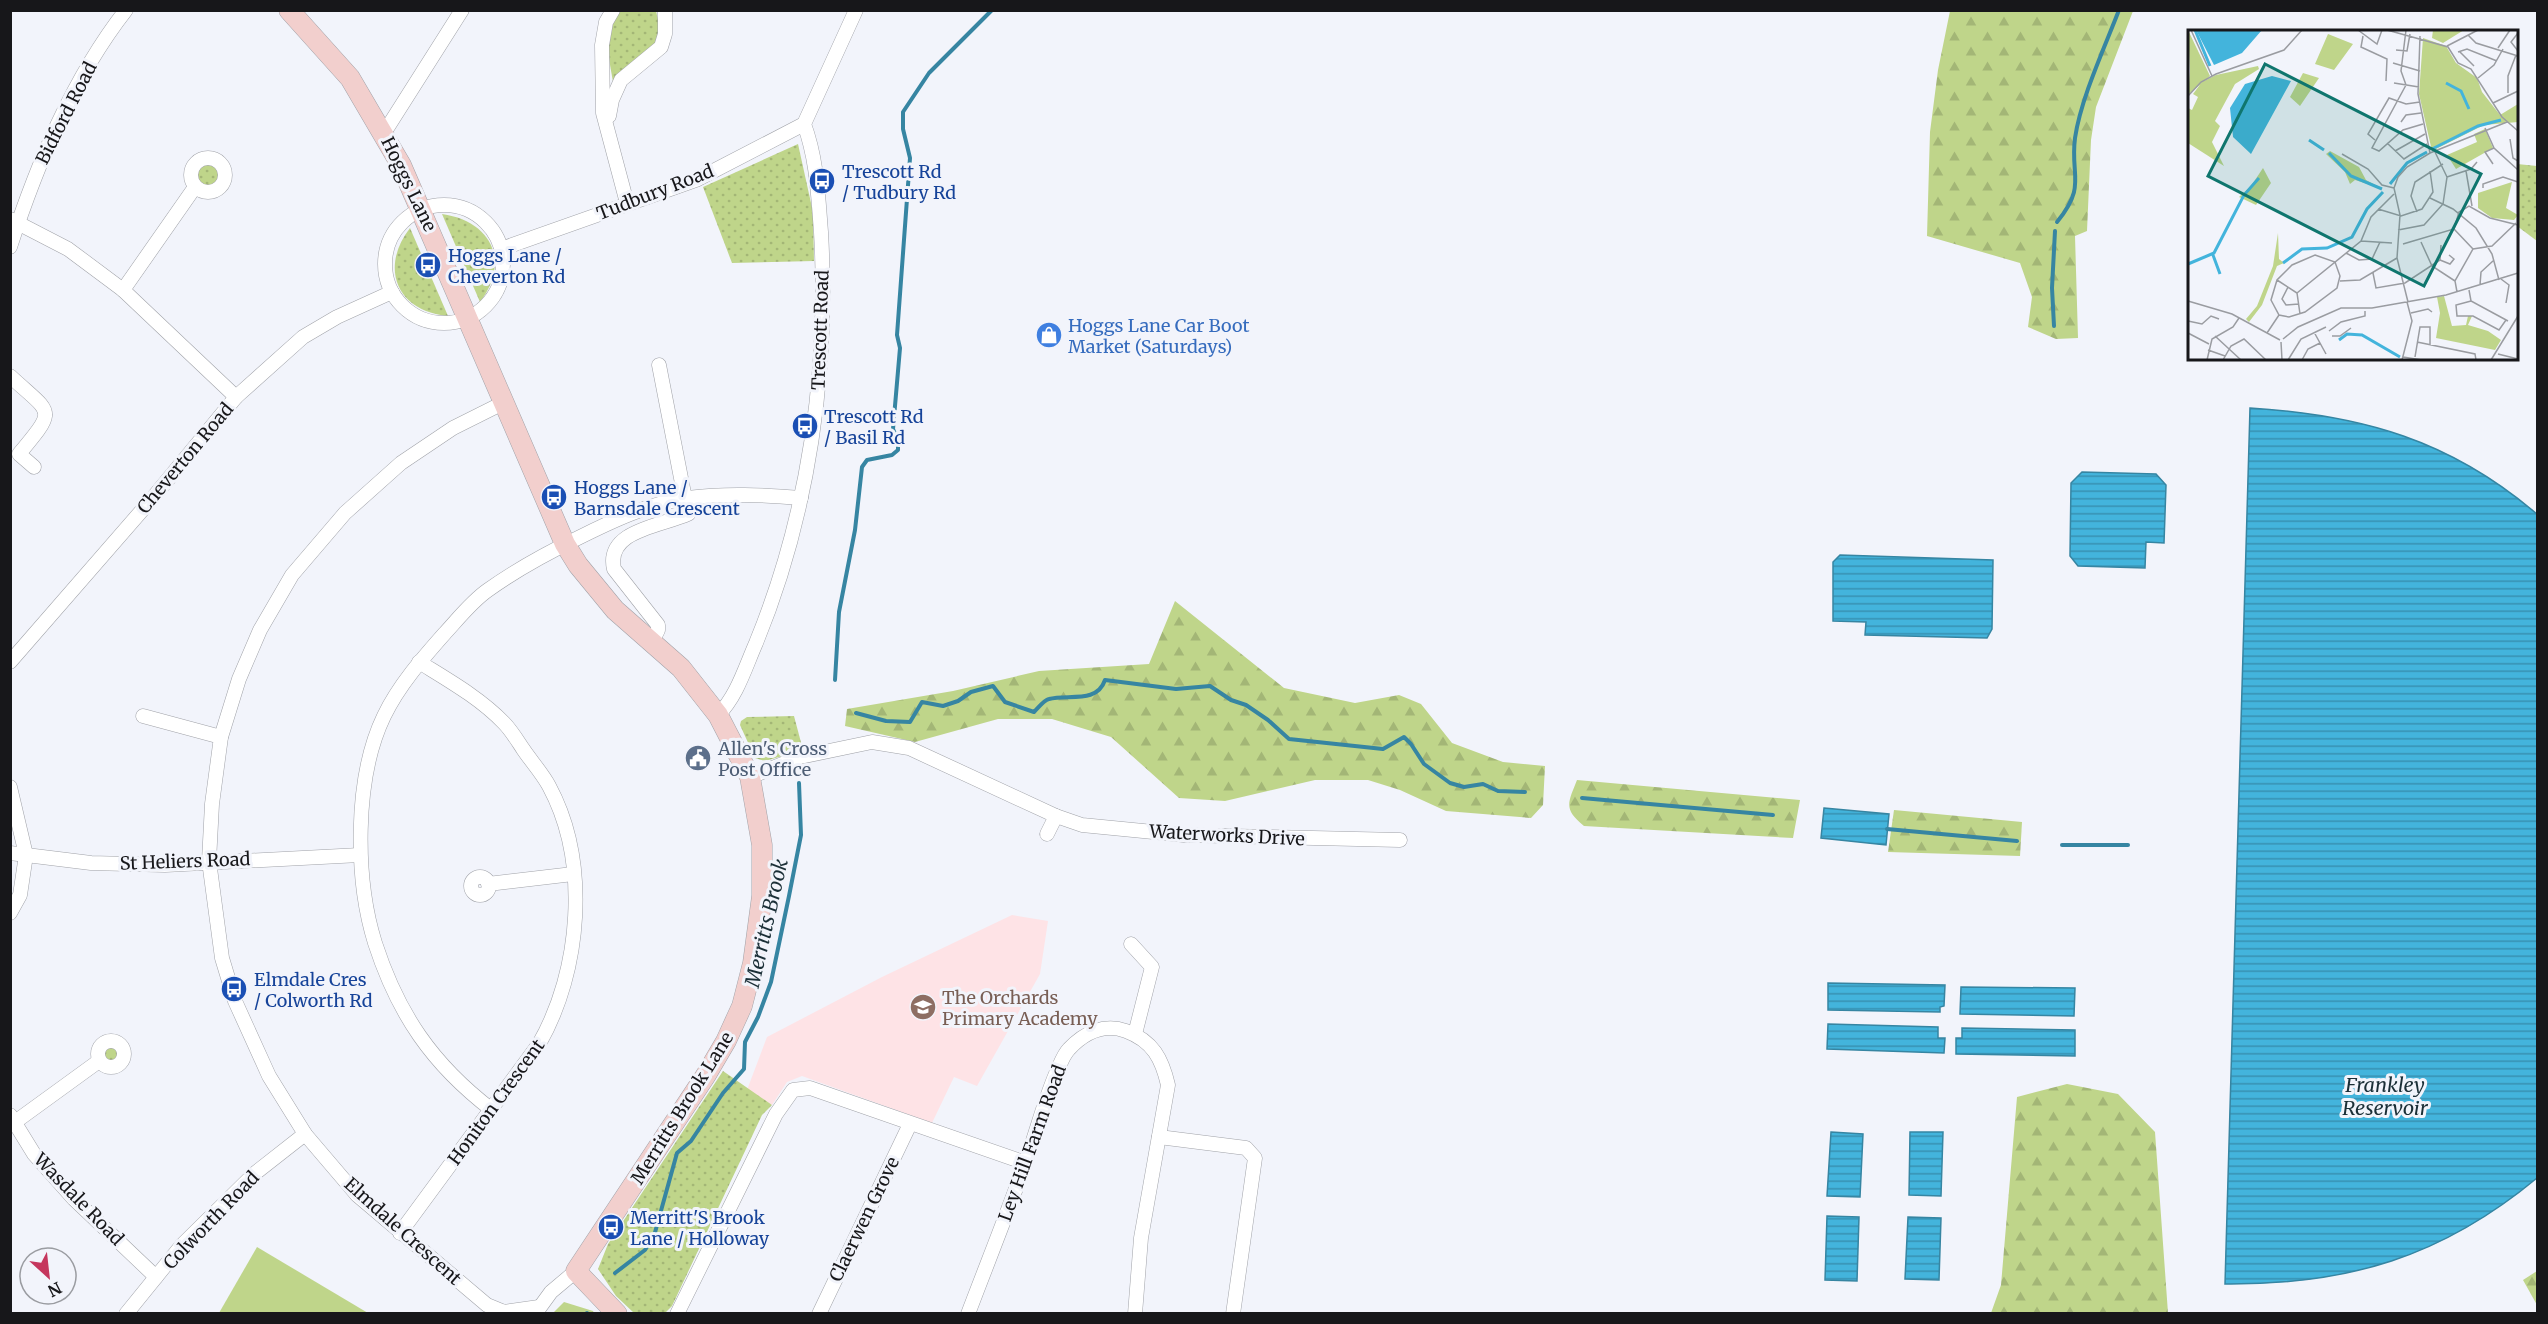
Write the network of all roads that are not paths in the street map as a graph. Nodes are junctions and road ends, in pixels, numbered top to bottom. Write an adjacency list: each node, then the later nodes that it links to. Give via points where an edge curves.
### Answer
1 (126, 10): 13 (street, Bidford Road, via 71,100)
2 (289, 10): 9 (street, Hoggs Lane, via 350,78)
3 (462, 10): 9 (street)
4 (613, 10): 8 (street, via 606,22 602,45 603,113)
5 (665, 10): 8 (street, via 661,47 621,80)
6 (856, 10): 7 (street)
7 (804, 124): 11 (street, Tudbury Road, via 696,180); 26 (street, Trescott Road, via 816,167 823,263 819,392)
8 (607, 127): 11 (street)
9 (384, 133): 12 (street, Hoggs Lane)
10 (195, 187): 16 (street)
11 (627, 203): 15 (street, Tudbury Road)
12 (422, 209): 15 (street, via 450,205 473,212 490,226); 17 (street, via 400,224 388,243 384,263); 18 (street, Hoggs Lane)
13 (15, 220): 14 (street, Bidford Road); 16 (street, via 68,249)
14 (10, 247)
15 (501, 249): 18 (street, via 500,284 490,302)
16 (123, 290): 21 (street)
17 (392, 292): 18 (street, via 401,305 423,320 451,323); 21 (street, Cheverton Road, via 303,337)
18 (468, 318): 22 (street, Hoggs Lane)
19 (658, 365): 25 (street)
20 (10, 376): 23 (street, via 42,404 46,413 45,422)
21 (236, 397): 29 (street, Cheverton Road)
22 (505, 402): 27 (street, Hoggs Lane); 33 (street, Elmdale Crescent, via 453,428 401,463 345,513 300,567 260,630)
23 (15, 458): 24 (street)
24 (34, 467)
25 (686, 498): 26 (street, via 749,494); 27 (street, via 623,516); 28 (street, via 688,514 628,536 616,545 612,560 614,569 658,625)
26 (801, 498): 31 (street, Trescott Road, via 769,611 730,703)
27 (565, 544): 28 (street, Merritts Brook Lane, via 615,610); 30 (street, via 486,591)
28 (652, 642): 31 (street, Merritts Brook Lane, via 681,668)
29 (10, 662)
30 (419, 662): 41 (street, via 383,718 367,767); 43 (street, Honiton Crescent, via 468,692 504,723 549,785 560,810)
31 (718, 715): 34 (street, Merritts Brook Lane)
32 (143, 716): 33 (street)
33 (221, 737): 42 (street, Elmdale Crescent)
34 (750, 777): 36 (street, Waterworks Drive, via 800,757 872,742 909,748); 56 (street, Merritts Brook Lane, via 762,845 762,896 753,963 742,1006 706,1075)
35 (10, 787): 40 (street)
36 (1056, 816): 37 (street); 38 (street, Waterworks Drive, via 1082,825 1184,835)
37 (1047, 834)
38 (1400, 840)
39 (10, 853): 40 (street, St Heliers Road)
40 (26, 855): 42 (street, St Heliers Road, via 91,863 165,865); 45 (street, via 20,895)
41 (360, 855): 42 (street, St Heliers Road); 49 (street, via 370,926 393,994 441,1065)
42 (209, 861): 52 (street, Elmdale Crescent, via 222,958 235,1001 269,1076)
43 (573, 874): 44 (street); 49 (street, Honiton Crescent, via 576,929 551,1024)
44 (488, 884)
45 (10, 913)
46 (1131, 944): 47 (street, via 1152,967)
47 (1135, 1034): 53 (street, via 1163,1063 1168,1085); 54 (street, Ley Hill Farm Road, via 1100,1028 1067,1050 1049,1090)
48 (99, 1061): 50 (street)
49 (492, 1110): 55 (street, Honiton Crescent)
50 (13, 1118): 57 (street, Wasdale Road, via 34,1154 74,1199)
51 (910, 1124): 54 (street); 62 (street, via 810,1088 793,1090 776,1114); 63 (street, Claerwen Grove)
52 (305, 1134): 55 (street, Elmdale Crescent, via 357,1195); 57 (street, Colworth Road, via 254,1173 182,1245)
53 (1159, 1137): 65 (street, via 1141,1238); 66 (street, via 1246,1148 1255,1158)
54 (1026, 1163): 64 (street, Ley Hill Farm Road)
55 (400, 1233): 58 (street, Elmdale Crescent)
56 (576, 1271): 59 (street, Merritts Brook Lane); 61 (street)
57 (156, 1277): 60 (street, Colworth Road)
58 (489, 1309): 59 (street, Elmdale Crescent)
59 (537, 1310)
60 (126, 1314)
61 (617, 1314)
62 (677, 1314)
63 (819, 1314)
64 (968, 1314)
65 (1135, 1314)
66 (1233, 1314)

